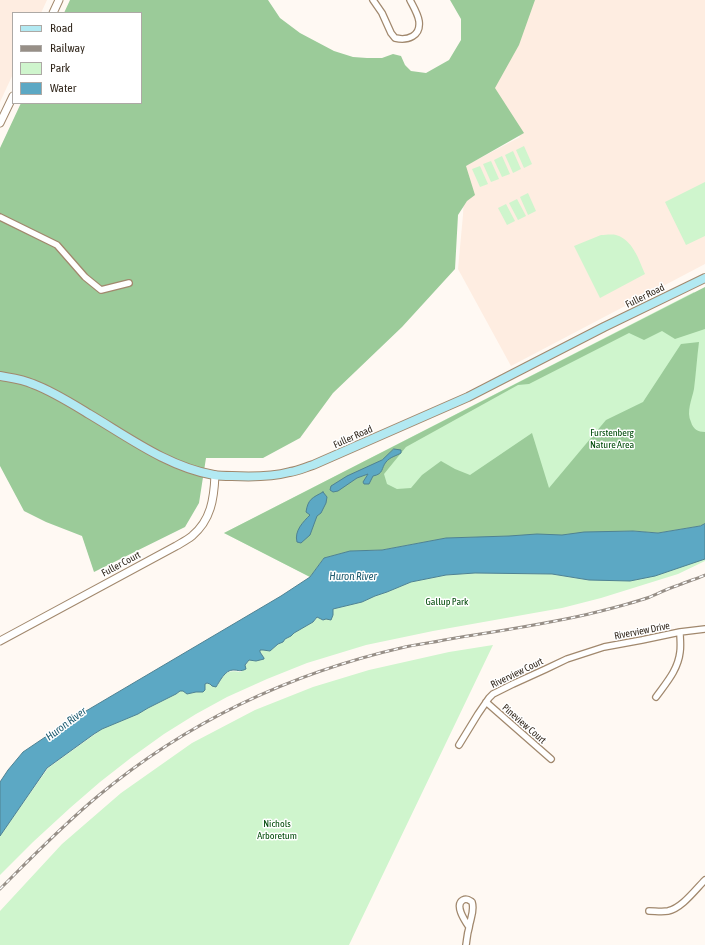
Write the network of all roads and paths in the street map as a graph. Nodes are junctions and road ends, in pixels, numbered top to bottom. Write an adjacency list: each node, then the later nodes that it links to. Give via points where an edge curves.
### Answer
1 (59, 0): 4 (street)
2 (372, 0): 3 (street, via 395,38 406,39 412,37 419,28 418,16)
3 (410, 0)
4 (53, 12)
5 (12, 98): 6 (street)
6 (0, 124)
7 (0, 217): 9 (street, via 57,245 101,290)
8 (705, 278): 11 (main road, Fuller Road, via 468,398 313,465 264,476)
9 (129, 283)
10 (0, 376): 11 (main road, Fuller Road, via 32,383 75,405 155,453 179,465)
11 (215, 476): 14 (street, Fuller Court, via 211,510 202,526 192,536)
12 (705, 629): 13 (street, Riverview Drive)
13 (680, 632): 15 (street, Riverview Drive); 16 (street, via 677,666)
14 (0, 641)
15 (583, 653): 17 (street, Riverview Court, via 493,694)
16 (656, 697)
17 (486, 702): 18 (street, Riverview Court); 19 (street, Pineview Court)
18 (459, 745)
19 (550, 759)
20 (705, 880): 21 (street, via 675,908 667,911)
21 (649, 911)
22 (469, 927): 23 (street)
23 (466, 945)

